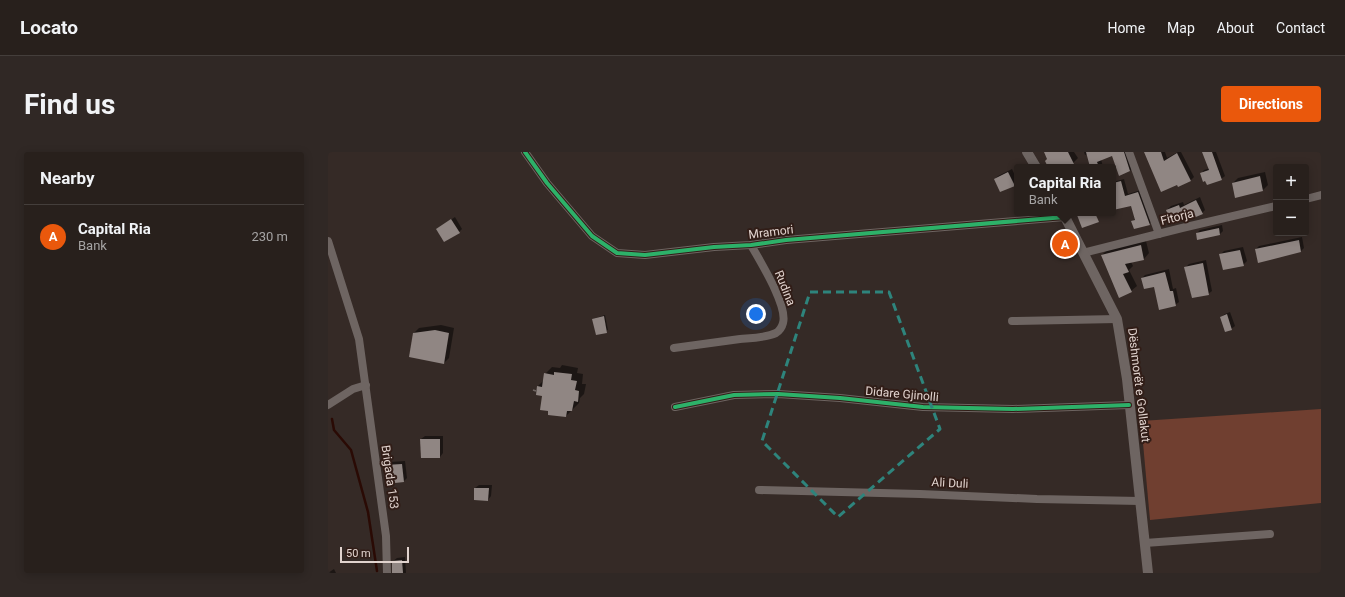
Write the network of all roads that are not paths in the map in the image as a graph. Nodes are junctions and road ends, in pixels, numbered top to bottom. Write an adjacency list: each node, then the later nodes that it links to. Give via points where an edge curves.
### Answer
1 (525, 152): 12 (street, Mramori, via 547,183 592,236 617,253 645,255)
2 (1027, 152): 4 (street)
3 (1129, 152): 10 (street)
4 (1034, 164)
5 (1321, 196): 6 (street)
6 (1309, 198)
7 (1273, 207): 10 (street, Fitorja)
8 (1053, 216): 12 (street, Mramori)
9 (1064, 216): 13 (street, Dëshmorët e Gollakut)
10 (1159, 234): 13 (street, Fitorja)
11 (328, 241): 17 (street, Brigada 153, via 359,338)
12 (751, 245): 16 (street, Rudina, via 766,271 783,311 784,322 781,328 777,332 762,336)
13 (1083, 253): 14 (street, Dëshmorët e Gollakut)
14 (1117, 319): 15 (street); 19 (street, Dëshmorët e Gollakut)
15 (1012, 321)
16 (674, 348)
17 (366, 385): 18 (street, via 353,389); 25 (street, Brigada 153, via 386,536)
18 (328, 405)
19 (1129, 405): 20 (street, Didare Gjinolli, via 1013,409 923,407 778,394 734,395); 22 (street, Dëshmorët e Gollakut)
20 (675, 407)
21 (759, 490): 22 (street, Ali Duli)
22 (1140, 501): 24 (street, Dëshmorët e Gollakut)
23 (1270, 534): 24 (street)
24 (1145, 543): 26 (street, Dëshmorët e Gollakut)
25 (387, 573)
26 (1148, 573)

